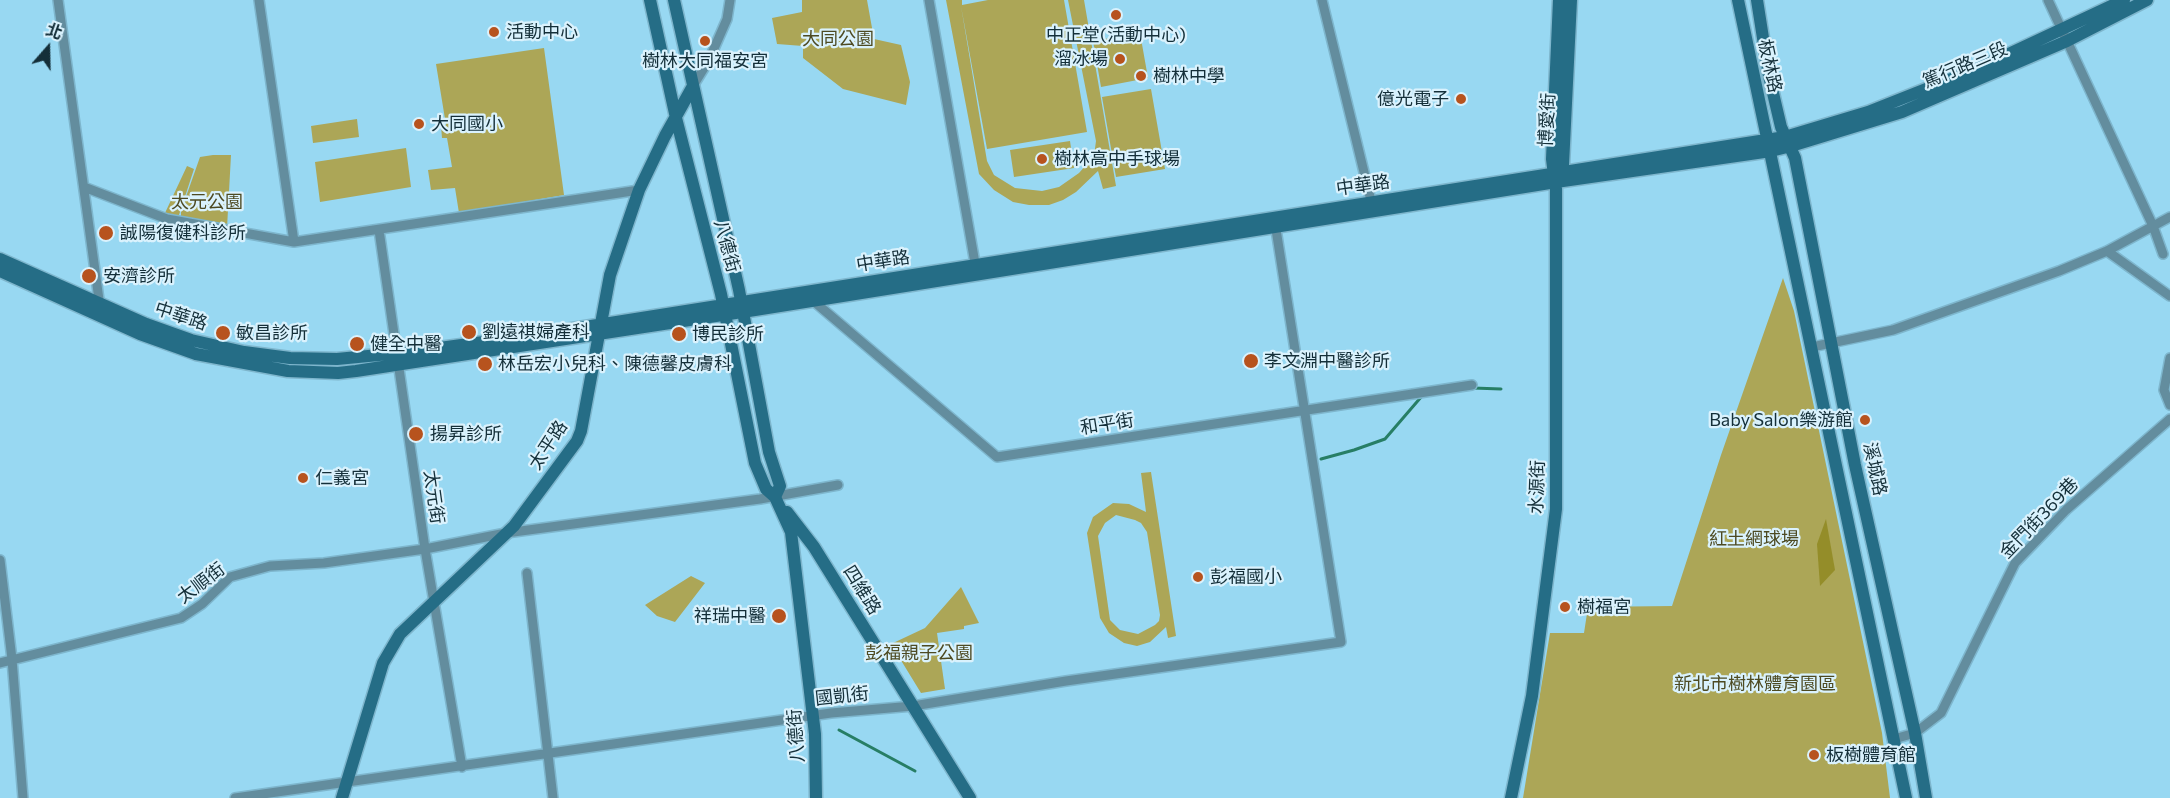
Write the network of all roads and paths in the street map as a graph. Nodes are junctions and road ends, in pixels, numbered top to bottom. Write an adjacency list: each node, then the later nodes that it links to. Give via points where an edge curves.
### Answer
1 (58, 0): 21 (street)
2 (259, 0): 28 (street)
3 (650, 0): 17 (street, 八德街)
4 (674, 0): 16 (street, 八德街)
5 (730, 0): 16 (street, 太平路, via 727,19)
6 (928, 0): 32 (street)
7 (1322, 0): 23 (street)
8 (1559, 0): 20 (street, 博愛街, via 1552,159)
9 (1571, 0): 20 (street, 博愛街, via 1563,165)
10 (1738, 0): 19 (street, 板林路)
11 (1756, 0): 18 (street, 板林路, via 1769,76)
12 (2048, 0): 15 (street)
13 (2124, 0): 15 (street, 篤行路三段)
14 (2147, 0): 15 (street, 篤行路三段)
15 (2065, 36): 18 (street, 篤行路三段); 26 (street)
16 (693, 86): 17 (street, 太平路); 36 (street, 八德街)
17 (676, 118): 22 (street, 太平路); 37 (street, 八德街)
18 (1788, 142): 19 (street, 中華路); 40 (street, 溪城路, via 1795,158)
19 (1769, 145): 20 (street, 中華路); 41 (street, 溪城路)
20 (1556, 177): 23 (street, 中華路); 70 (street, 水源街, via 1556,508 1532,696)
21 (84, 187): 28 (street, via 167,219); 38 (street)
22 (639, 190): 27 (street); 39 (street, 太平路, via 610,275)
23 (1372, 206): 25 (street, 中華路)
24 (2170, 217): 26 (street)
25 (1275, 222): 32 (street, 中華路, via 1180,231); 46 (street)
26 (2153, 226): 29 (street); 30 (street)
27 (379, 230): 28 (street); 43 (street, 太元街)
28 (294, 242)
29 (2107, 251): 35 (street); 40 (street, via 1893,330)
30 (2163, 254)
31 (0, 259): 38 (street, 中華路)
32 (976, 269): 34 (street, 中華路)
33 (0, 271): 38 (street, 中華路)
34 (810, 296): 36 (street, 中華路); 46 (street, 和平街, via 997,457)
35 (2170, 296)
36 (742, 306): 37 (street, 中華路); 49 (street, 八德街, via 769,452 780,486)
37 (724, 309): 39 (street, 中華路); 49 (street, 八德街, via 755,464 766,489)
38 (100, 310): 43 (street, 中華路, via 140,334 196,354 271,368 338,373)
39 (599, 329): 43 (street, 中華路); 50 (street, 太平路, via 577,441)
40 (1833, 344): 41 (street); 59 (street, 溪城路, via 1855,465)
41 (1812, 347): 60 (street, 溪城路)
42 (2170, 358): 45 (street, via 2164,390)
43 (397, 359): 51 (street, 太元街)
44 (1472, 385): 46 (street, 和平街)
45 (2170, 405)
46 (1305, 410): 57 (street, 國凱街, via 1341,642)
47 (2170, 419): 59 (street, 金門街369巷, via 2066,510 2015,563 1941,713)
48 (838, 485): 49 (street)
49 (775, 496): 50 (street); 57 (street, 四維路, via 814,548); 58 (street, 八德街, via 790,532)
50 (506, 532): 51 (street, 太順街); 54 (street, 太平路)
51 (425, 549): 54 (street, 太元街); 55 (street, 太順街, via 270,566 230,577 181,618)
52 (0, 560): 55 (street)
53 (527, 573): 61 (street)
54 (434, 602): 62 (street, 太元街); 63 (street, 太平路, via 400,634 383,663)
55 (12, 659): 56 (street, 太順街); 64 (street)
56 (0, 663)
57 (913, 706): 58 (street, 國凱街); 69 (street, 四維路)
58 (813, 716): 61 (street, 國凱街); 68 (street, 八德街)
59 (1915, 733): 60 (street, 金門街369巷); 72 (street, 溪城路)
60 (1894, 739): 71 (street, 溪城路)
61 (548, 754): 62 (street, 國凱街); 67 (street)
62 (462, 767): 63 (street, 國凱街)
63 (346, 783): 65 (street, 國凱街); 66 (street, 太平路)
64 (23, 798)
65 (236, 798)
66 (342, 798)
67 (553, 798)
68 (816, 798)
69 (970, 798)
70 (1511, 798)
71 (1906, 798)
72 (1926, 798)

